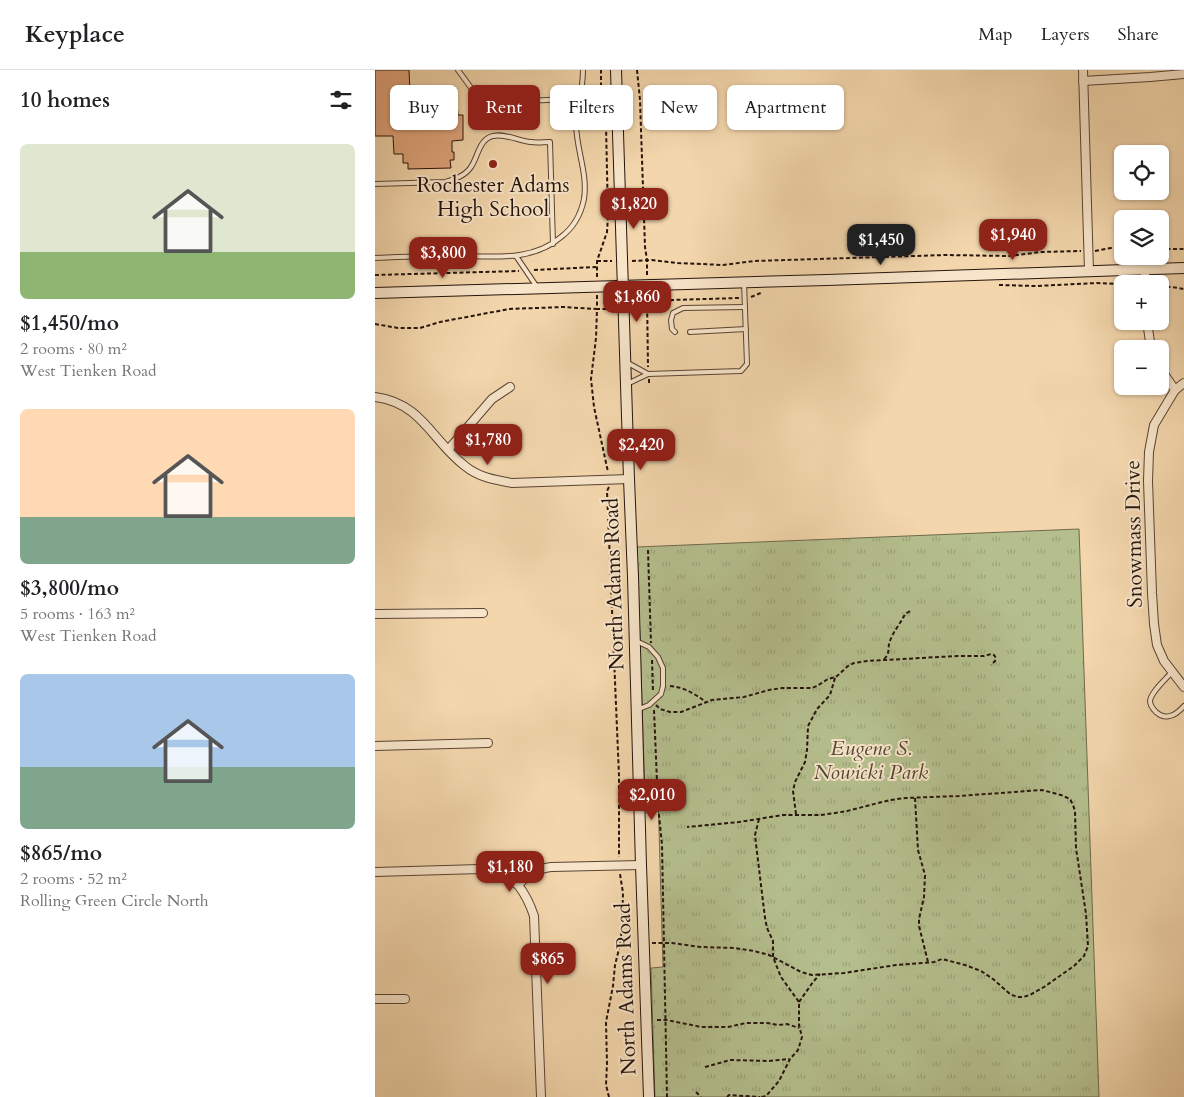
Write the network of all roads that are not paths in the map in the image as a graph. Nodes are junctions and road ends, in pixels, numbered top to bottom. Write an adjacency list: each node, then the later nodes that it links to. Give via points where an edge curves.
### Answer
1 (458, 70): 9 (lane, via 479,103)
2 (583, 70): 7 (lane)
3 (616, 70): 8 (street, North Adams Road)
4 (1083, 70): 6 (street)
5 (1184, 74): 6 (street)
6 (1083, 81): 18 (street)
7 (581, 85)
8 (617, 85)
9 (550, 100)
10 (577, 130): 13 (lane, via 585,191 572,227)
11 (618, 130): 21 (street, North Adams Road)
12 (375, 184): 13 (lane, via 445,182 460,177 471,167 484,142 493,136 550,142)
13 (553, 244): 14 (lane)
14 (516, 256): 15 (lane); 22 (lane)
15 (375, 258)
16 (1184, 268): 17 (street)
17 (1145, 269): 18 (street); 19 (street)
18 (1089, 271): 20 (street)
19 (1145, 275)
20 (744, 282): 21 (street); 24 (lane)
21 (623, 286): 22 (street); 28 (street, North Adams Road)
22 (538, 289): 23 (street)
23 (375, 293)
24 (745, 307): 25 (lane); 26 (lane, via 683,308 673,313 671,320)
25 (746, 329): 27 (lane); 29 (lane, via 747,364 741,371)
26 (675, 332)
27 (690, 332)
28 (626, 361): 29 (lane); 32 (street, North Adams Road)
29 (649, 374): 32 (lane)
30 (1169, 381): 34 (street)
31 (1184, 382): 34 (street, Snowmass Drive)
32 (626, 384): 37 (street, North Adams Road)
33 (510, 387): 36 (street, via 493,399)
34 (1175, 390): 41 (street, Snowmass Drive, via 1153,425 1149,452 1154,624 1157,646)
35 (375, 397): 36 (street, via 397,402 411,410)
36 (448, 450): 37 (street, via 465,467 478,474 512,483)
37 (629, 479): 40 (street, North Adams Road)
38 (483, 613): 39 (street)
39 (375, 614)
40 (635, 640): 44 (street, North Adams Road); 44 (lane, via 649,646 663,668 661,694 654,702)
41 (1172, 672): 42 (street, Snowmass Drive); 43 (lane, via 1153,694 1151,706 1161,716 1173,715)
42 (1184, 687)
43 (1184, 706)
44 (637, 710): 47 (street, North Adams Road)
45 (488, 743): 46 (street)
46 (375, 746)
47 (641, 864): 49 (street, via 551,867 529,874); 53 (street, North Adams Road)
48 (375, 872): 49 (street, via 492,870)
49 (518, 885): 52 (street, via 534,916)
50 (375, 999): 51 (street)
51 (405, 999)
52 (541, 1097)
53 (649, 1097)

